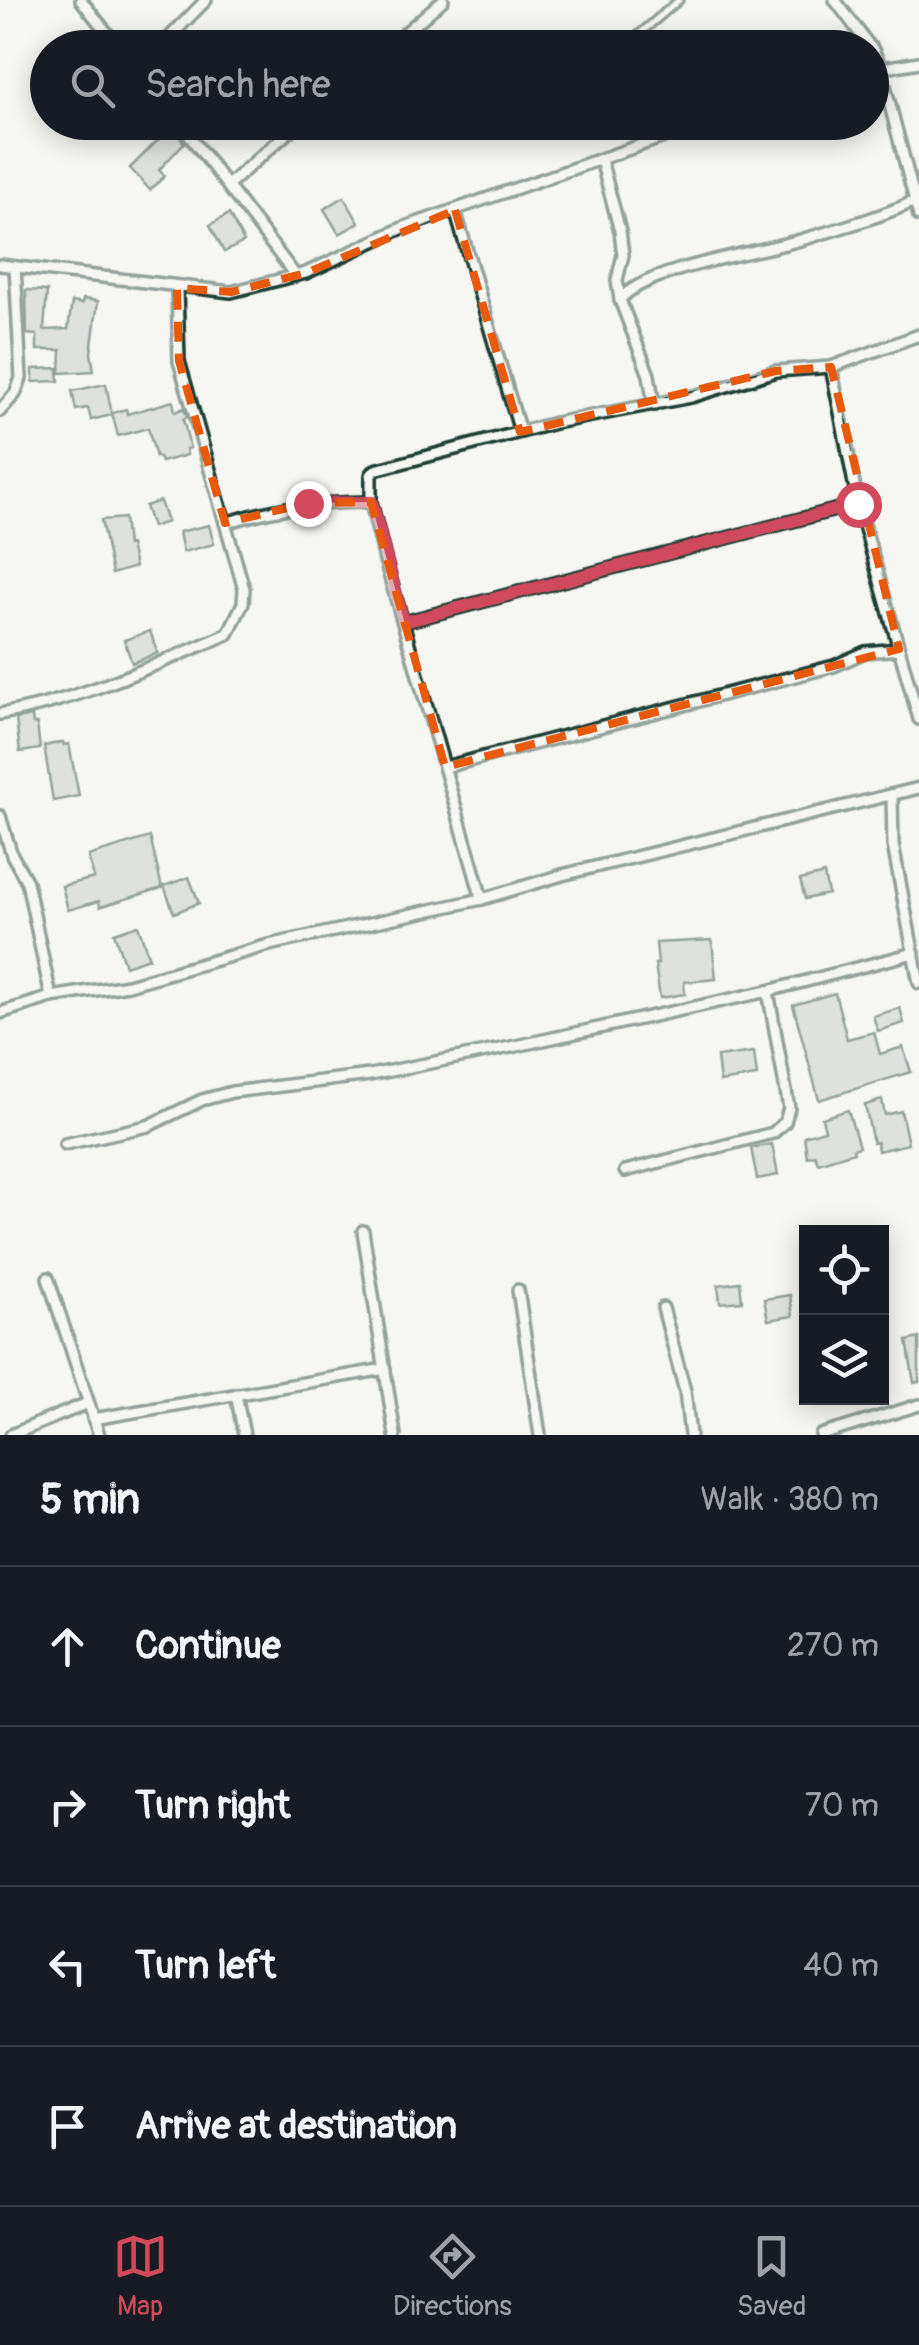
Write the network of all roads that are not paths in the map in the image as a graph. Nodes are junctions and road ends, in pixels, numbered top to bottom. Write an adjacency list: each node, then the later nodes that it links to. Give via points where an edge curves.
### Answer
1 (80, 0): 6 (street)
2 (206, 0): 7 (street)
3 (444, 0): 8 (street)
4 (679, 0): 9 (lane)
5 (835, 0): 10 (street)
6 (104, 30)
7 (176, 30)
8 (409, 30)
9 (645, 30)
10 (858, 30)
11 (919, 62): 12 (street)
12 (889, 67)
13 (889, 115): 19 (street)
14 (194, 140): 18 (street)
15 (279, 140): 18 (street)
16 (657, 140): 17 (street)
17 (601, 160): 20 (street); 26 (street, via 620,231)
18 (229, 184): 24 (street)
19 (915, 201): 21 (street); 26 (street, via 632,286)
20 (455, 210): 24 (street); 31 (street)
21 (919, 216)
22 (0, 266): 23 (street)
23 (15, 267): 25 (street); 30 (street, via 21,378)
24 (295, 276): 25 (street, via 231,292)
25 (177, 288): 34 (street, via 178,361)
26 (620, 300): 29 (street)
27 (919, 335): 28 (street)
28 (831, 367): 29 (street, via 776,371); 33 (street)
29 (654, 405): 31 (street)
30 (0, 411)
31 (520, 432): 32 (street, via 375,470)
32 (372, 502): 34 (street, via 294,505); 35 (street)
33 (858, 504): 35 (street); 36 (street)
34 (225, 523): 37 (street, via 244,589 228,634 128,677)
35 (404, 622): 39 (street)
36 (899, 649): 38 (street); 39 (street, via 865,652 834,666)
37 (0, 714)
38 (919, 719)
39 (444, 767): 43 (street)
40 (919, 788): 41 (street)
41 (892, 795): 43 (street); 44 (street, via 893,844)
42 (0, 816): 47 (street, via 28,882)
43 (482, 899): 47 (street, via 128,985)
44 (914, 954): 45 (street); 46 (street)
45 (919, 983)
46 (768, 991): 49 (street, via 370,1076 232,1092 148,1126); 50 (street, via 789,1108 785,1122 773,1132)
47 (51, 997): 48 (street)
48 (0, 1013)
49 (65, 1144)
50 (625, 1171)
51 (363, 1230): 55 (street)
52 (48, 1278): 57 (street)
53 (518, 1290): 64 (street)
54 (663, 1308): 65 (street)
55 (385, 1369): 56 (street); 63 (street)
56 (236, 1394): 59 (street); 62 (street)
57 (88, 1403): 59 (street); 60 (street)
58 (919, 1405): 66 (street)
59 (93, 1419): 61 (street)
60 (12, 1435)
61 (99, 1435)
62 (244, 1435)
63 (395, 1435)
64 (540, 1435)
65 (690, 1435)
66 (821, 1435)

